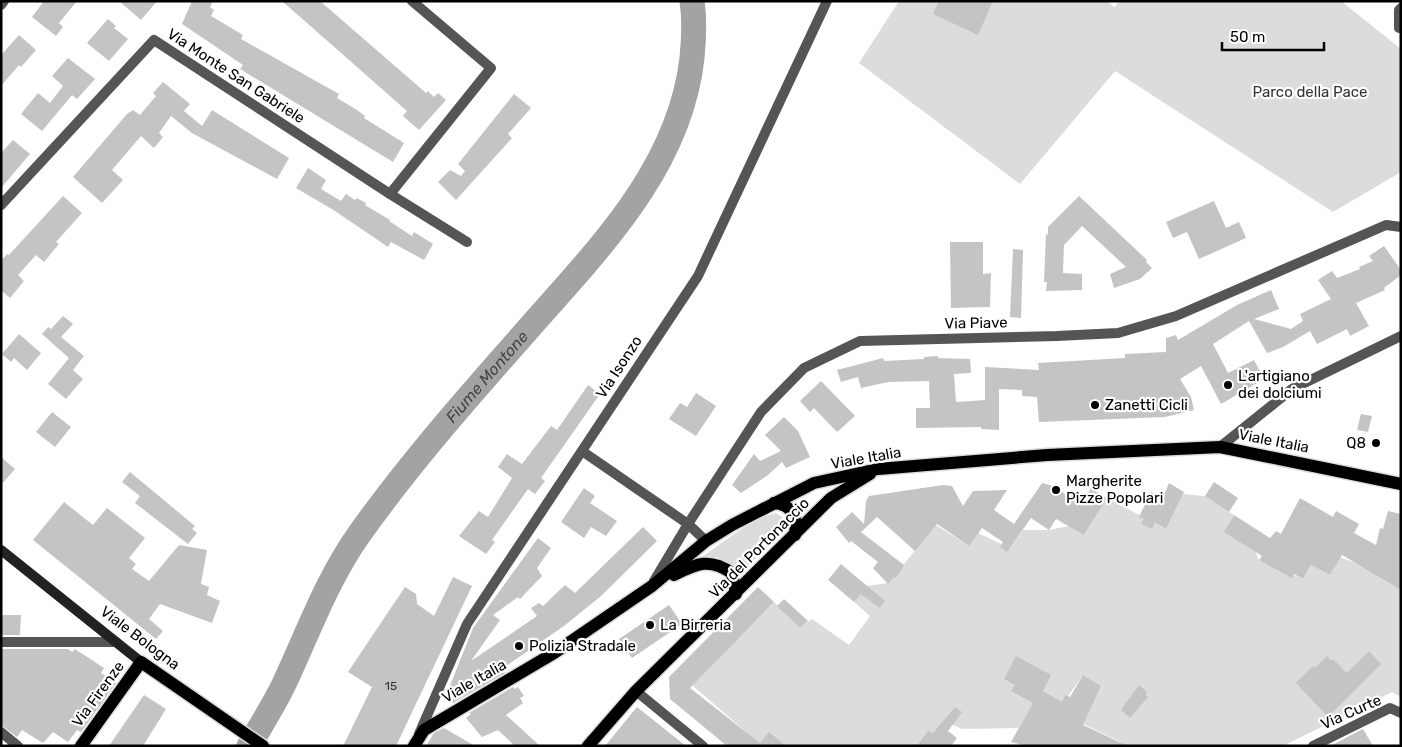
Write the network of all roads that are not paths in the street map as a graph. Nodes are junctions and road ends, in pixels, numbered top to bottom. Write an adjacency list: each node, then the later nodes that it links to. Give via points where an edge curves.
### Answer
1 (4, 1): 4 (street)
2 (412, 1): 7 (street, via 491,68)
3 (827, 1): 13 (street, Via Isonzo, via 698,276)
4 (1, 5)
5 (1401, 8): 6 (street)
6 (1399, 28)
7 (390, 194): 8 (street, Via Monte San Gabriele, via 154,40); 10 (street, Via Monte San Gabriele)
8 (1, 205)
9 (1401, 227): 17 (street, Via Piave, via 1386,225 1176,316 1118,333 860,341 804,368 762,412)
10 (467, 242)
11 (1401, 336): 12 (street, via 1292,389)
12 (1220, 447): 14 (main road, Viale Italia, via 1047,454); 15 (main road, Viale Italia)
13 (582, 451): 17 (street); 29 (street, Via Isonzo, via 467,624)
14 (878, 469): 16 (main road, Viale Italia, via 814,483); 18 (main road, Via del Portonaccio, via 831,498)
15 (1401, 484)
16 (774, 504): 18 (main road, via 791,509 795,516); 19 (main road, Viale Italia)
17 (688, 524): 19 (street); 21 (street, Via Piave)
18 (794, 535): 22 (main road, Via del Portonaccio)
19 (706, 541): 21 (main road, Viale Italia)
20 (1, 550): 24 (main road, Viale Bologna)
21 (652, 586): 22 (main road, via 698,563 721,565 732,573); 29 (main road, Viale Italia, via 554,652 424,730)
22 (736, 594): 26 (main road, Via del Portonaccio)
23 (1, 642): 24 (street)
24 (116, 642): 25 (main road, Viale Bologna)
25 (142, 662): 31 (main road, Via Firenze); 32 (main road, Viale Bologna)
26 (636, 691): 33 (main road, Via del Portonaccio); 34 (street)
27 (1401, 713): 35 (street, Via Curte, via 1390,708)
28 (1, 732): 30 (street)
29 (415, 743)
30 (18, 746)
31 (81, 746)
32 (263, 746)
33 (588, 746)
34 (703, 746)
35 (1313, 746)

